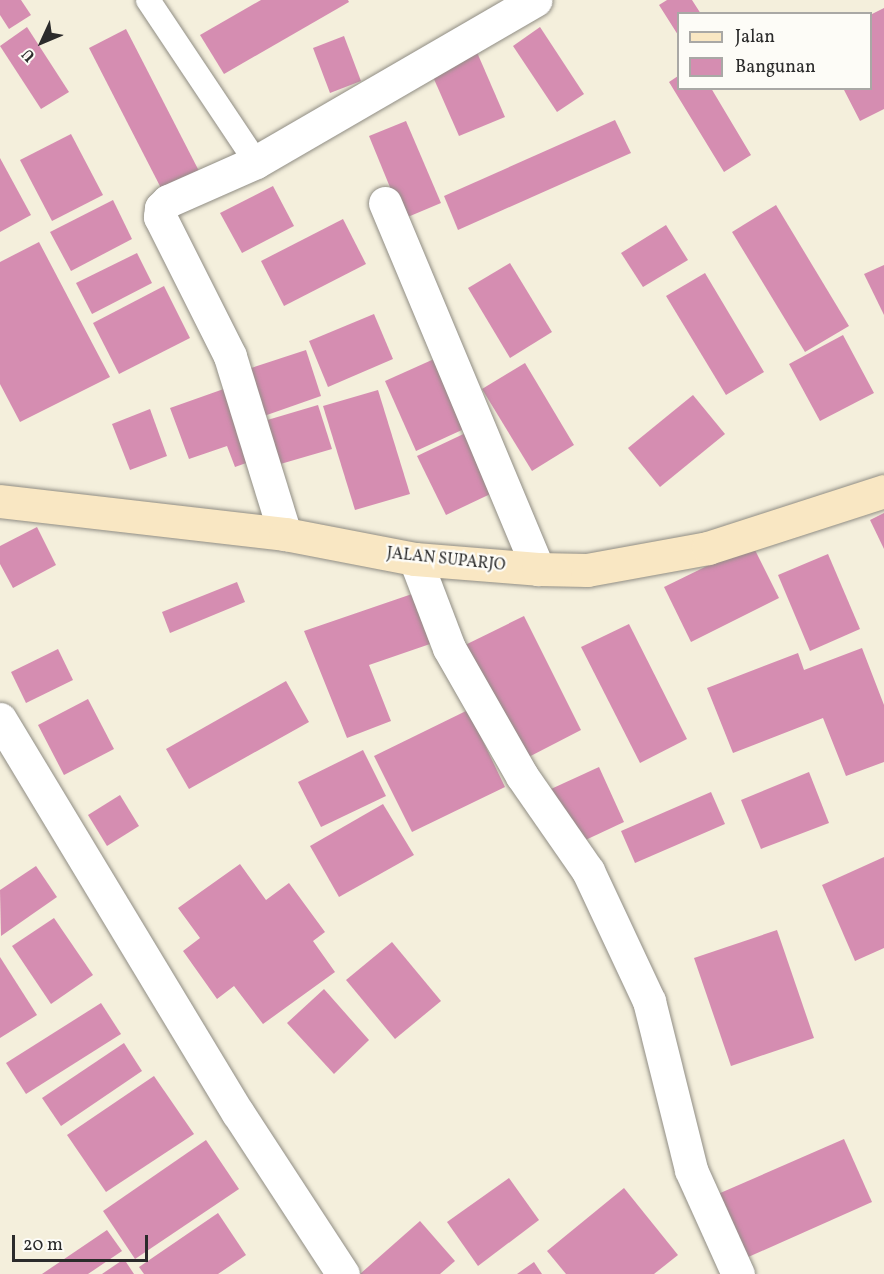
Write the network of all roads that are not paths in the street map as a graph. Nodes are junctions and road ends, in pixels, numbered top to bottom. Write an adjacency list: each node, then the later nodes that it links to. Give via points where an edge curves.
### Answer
1 (148, 0): 3 (lane)
2 (536, 0): 3 (street)
3 (256, 162): 7 (street, via 168,201 159,213 230,356)
4 (385, 203): 9 (street)
5 (884, 491): 9 (main road, JALAN SUPARJO, via 708,548 587,570)
6 (0, 501): 7 (main road, JALAN SUPARJO)
7 (285, 534): 8 (main road, JALAN SUPARJO)
8 (415, 559): 9 (main road, JALAN SUPARJO); 12 (street, via 448,648 522,776 588,871 649,1001 692,1170)
9 (538, 569)
10 (0, 719): 11 (street, via 238,1113)
11 (343, 1274)
12 (738, 1274)

